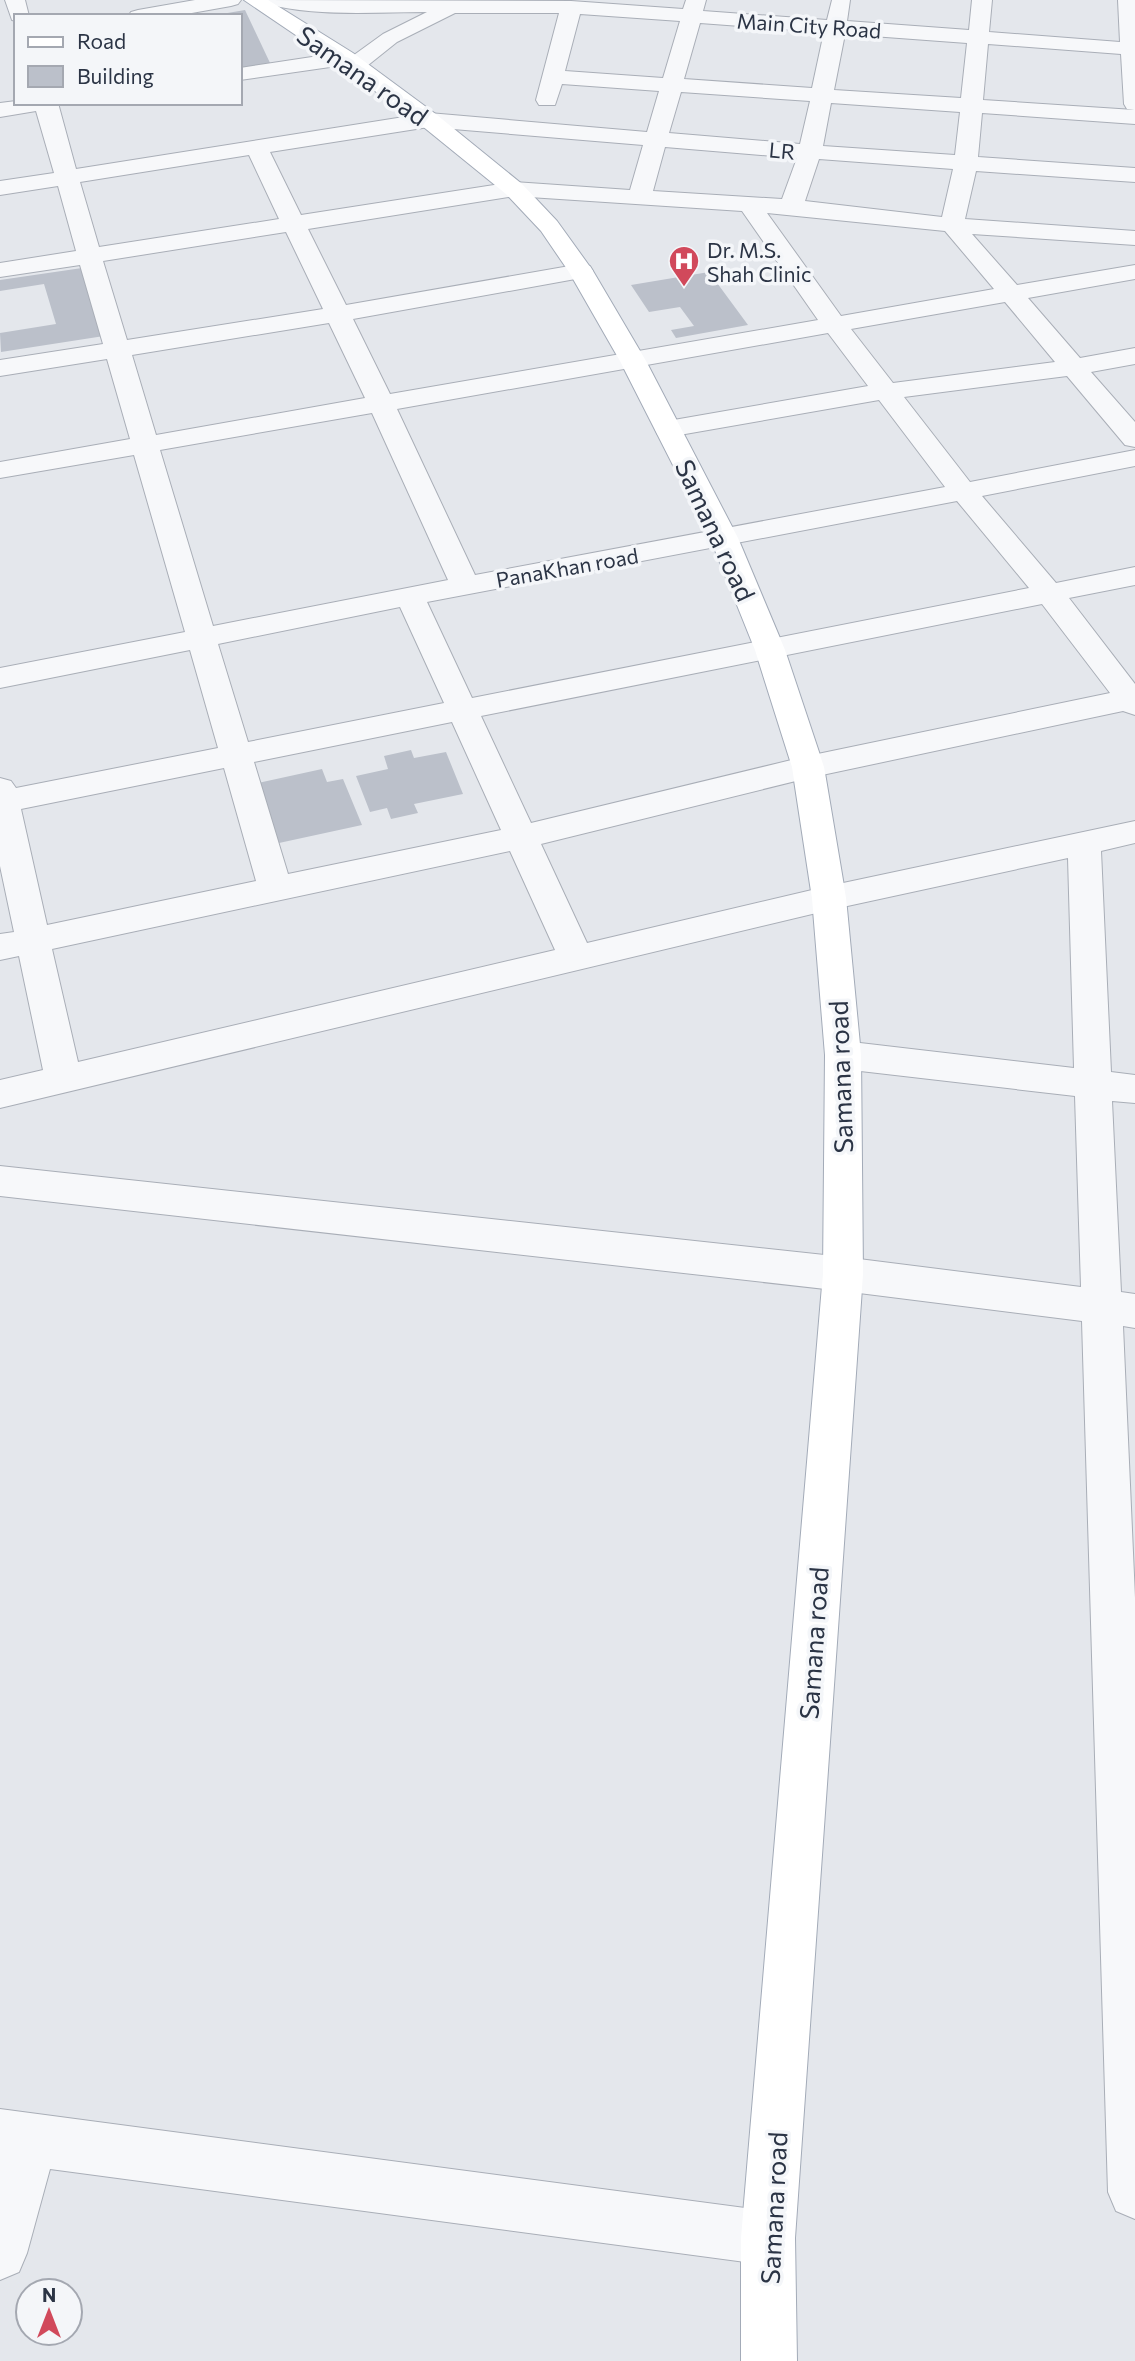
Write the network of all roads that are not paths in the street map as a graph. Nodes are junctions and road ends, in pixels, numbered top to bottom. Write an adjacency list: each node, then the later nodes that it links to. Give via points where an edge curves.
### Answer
1 (231, 0): 11 (street)
2 (254, 0): 15 (main road, Samana road)
3 (274, 0): 8 (street, Main City Road)
4 (841, 0): 12 (street)
5 (982, 0): 13 (street)
6 (1128, 0): 14 (street)
7 (543, 3): 8 (street, Main City Road); 9 (street, Main City Road)
8 (458, 7): 15 (street, via 409,27)
9 (571, 7): 10 (street, Main City Road); 17 (street)
10 (694, 8): 12 (street, Main City Road); 18 (street)
11 (150, 14)
12 (836, 27): 13 (street, Main City Road); 19 (street)
13 (978, 37): 14 (street, Main City Road); 23 (street)
14 (1133, 48): 20 (street)
15 (349, 62): 16 (street); 26 (main road, Samana road)
16 (242, 74)
17 (555, 76): 18 (street); 27 (street)
18 (670, 85): 19 (street); 28 (street)
19 (822, 95): 23 (street); 30 (street)
20 (1135, 104)
21 (33, 105): 24 (street)
22 (47, 105): 33 (street)
23 (972, 106): 25 (street); 31 (street)
24 (0, 110)
25 (1135, 117)
26 (429, 120): 27 (street, LR); 29 (street, LR); 35 (main road, Samana road)
27 (538, 129): 28 (street, LR)
28 (654, 140): 30 (street, LR); 36 (street)
29 (257, 147): 33 (street, LR); 39 (street)
30 (810, 152): 31 (street, LR); 38 (street)
31 (966, 162): 32 (street, LR); 40 (street)
32 (1135, 175)
33 (65, 178): 34 (street, LR); 42 (street)
34 (0, 188)
35 (514, 189): 36 (street); 39 (street); 44 (main road, Samana road)
36 (640, 196): 37 (street)
37 (750, 205): 38 (street); 48 (street)
38 (791, 207): 40 (street)
39 (295, 225): 42 (street); 47 (street)
40 (952, 225): 41 (street); 46 (street)
41 (1135, 238)
42 (89, 256): 43 (street); 49 (street)
43 (0, 270)
44 (582, 271): 47 (street); 51 (main road, Samana road)
45 (1135, 272): 46 (street)
46 (1009, 294): 48 (street); 52 (street)
47 (338, 314): 49 (street); 55 (street)
48 (833, 323): 51 (street); 54 (street)
49 (117, 349): 53 (street); 58 (street)
50 (1135, 356): 52 (street)
51 (633, 361): 55 (street); 56 (main road, Samana road)
52 (1073, 367): 54 (street); 57 (street)
53 (0, 368)
54 (888, 391): 56 (street); 61 (street)
55 (381, 403): 58 (street); 64 (street)
56 (668, 429): 62 (main road, Samana road)
57 (1135, 439)
58 (145, 445): 60 (street); 67 (street)
59 (1135, 458): 61 (street, PanaKhan road)
60 (0, 470)
61 (962, 490): 62 (street, PanaKhan road); 65 (street)
62 (724, 538): 64 (street, PanaKhan road); 68 (main road, Samana road)
63 (1135, 576): 65 (street)
64 (465, 586): 66 (street, PanaKhan road)
65 (1050, 594): 68 (street); 70 (street)
66 (410, 596): 67 (street, PanaKhan road); 71 (street)
67 (201, 638): 69 (street, PanaKhan road); 72 (street)
68 (769, 650): 71 (street); 73 (main road, Samana road)
69 (0, 678)
70 (1133, 701): 73 (street)
71 (463, 710): 72 (street); 76 (street)
72 (236, 756): 74 (street); 78 (street)
73 (808, 767): 76 (street); 79 (main road, Samana road)
74 (1, 797): 80 (street)
75 (1135, 832): 77 (street)
76 (521, 837): 78 (street); 81 (street)
77 (1084, 843): 79 (street); 84 (street)
78 (275, 889): 80 (street)
79 (829, 898): 81 (street); 82 (main road, Samana road)
80 (16, 944): 83 (street)
81 (578, 959): 83 (street)
82 (844, 1055): 84 (street); 88 (main road, Samana road)
83 (63, 1079): 86 (street)
84 (1091, 1085): 85 (street); 89 (street)
85 (1135, 1089)
86 (0, 1094)
87 (0, 1181): 88 (street)
88 (843, 1274): 89 (street); 92 (main road, Samana road)
89 (1118, 1310): 91 (street)
90 (15, 2139): 92 (street); 93 (street)
91 (1135, 2192)
92 (768, 2238): 94 (main road, Samana road)
93 (0, 2253)
94 (769, 2361)

